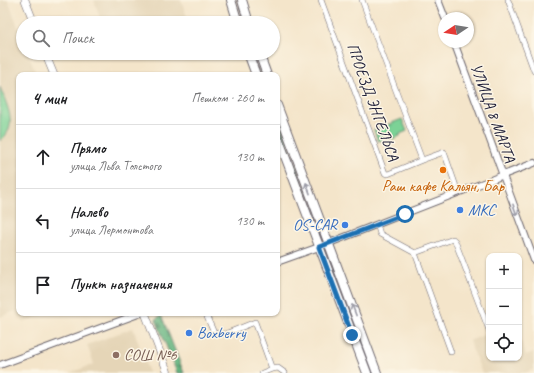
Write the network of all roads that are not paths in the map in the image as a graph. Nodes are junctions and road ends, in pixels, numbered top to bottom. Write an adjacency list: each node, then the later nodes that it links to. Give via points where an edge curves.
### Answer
1 (25, 0): 9 (main road)
2 (231, 0): 10 (main road)
3 (242, 0): 11 (main road)
4 (321, 0): 22 (street, ПРОЕЗД ЭНГЕЛЬСА, via 385,173)
5 (362, 0): 22 (street, ПРОЕЗД ЭНГЕЛЬСА)
6 (438, 0): 8 (street)
7 (508, 0): 16 (street)
8 (443, 12)
9 (31, 16)
10 (236, 16)
11 (247, 16)
12 (456, 48): 24 (street, УЛИЦА 8 МАРТА)
13 (48, 60): 17 (main road)
14 (251, 60): 18 (main road)
15 (262, 60): 19 (main road)
16 (534, 71)
17 (53, 72)
18 (255, 72)
19 (266, 72)
20 (280, 113): 27 (main road, one-way to 20)
21 (280, 143): 28 (main road)
22 (422, 160): 25 (street, via 444,152)
23 (534, 163): 24 (street)
24 (502, 175): 25 (street); 30 (street, УЛИЦА 8 МАРТА, one-way to 30)
25 (458, 192): 26 (street)
26 (377, 224): 27 (street); 29 (street, via 380,234)
27 (329, 243): 28 (street); 43 (main road, one-way to 27)
28 (319, 247): 31 (street); 42 (main road)
29 (415, 253): 35 (street, via 455,241); 36 (street)
30 (534, 260)
31 (280, 261)
32 (133, 316): 37 (street)
33 (146, 316): 39 (main road)
34 (207, 317): 38 (street, via 214,333 225,334 255,322)
35 (487, 325)
36 (451, 352)
37 (0, 365)
38 (272, 369): 40 (street); 41 (street, via 278,368)
39 (168, 373)
40 (262, 373)
41 (285, 373)
42 (367, 373)
43 (377, 373)

